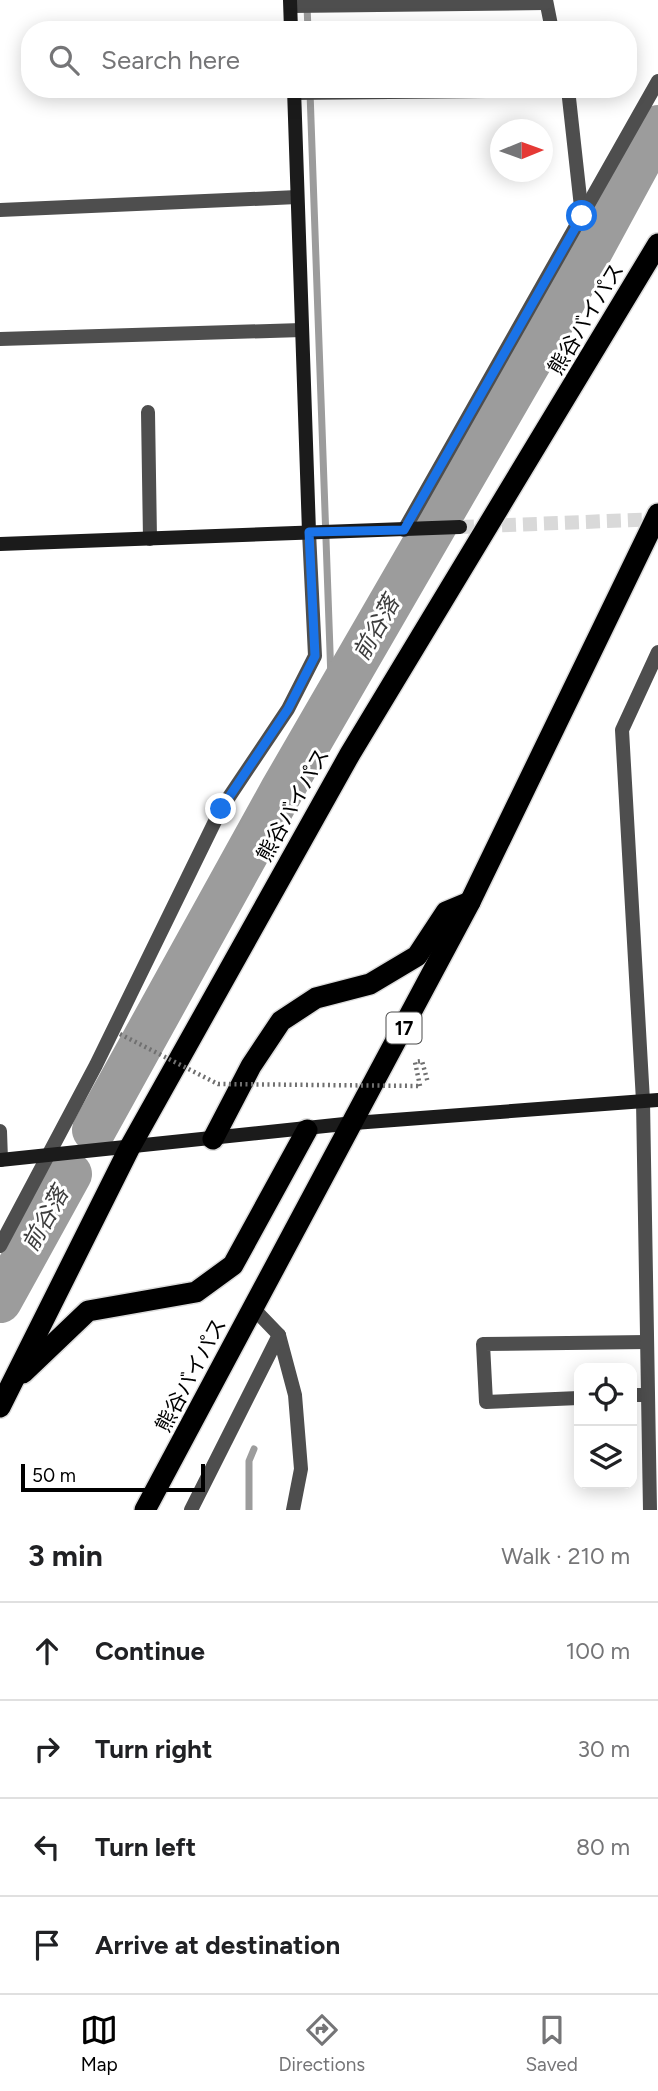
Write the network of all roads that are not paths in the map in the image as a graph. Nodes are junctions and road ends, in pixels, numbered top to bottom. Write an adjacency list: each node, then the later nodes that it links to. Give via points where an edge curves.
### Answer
1 (546, 2): 2 (street); 4 (street)
2 (291, 3): 3 (street)
3 (292, 21)
4 (550, 21)
5 (658, 81): 10 (street)
6 (294, 98): 8 (street)
7 (569, 98): 10 (street)
8 (297, 197): 9 (street); 12 (street)
9 (0, 210)
10 (582, 216): 17 (street)
11 (658, 244): 28 (highway, 熊谷バイパス, via 350,754)
12 (302, 330): 13 (street); 18 (street)
13 (0, 340)
14 (148, 412): 19 (street)
15 (658, 514): 22 (highway, 熊谷バイパス / 17)
16 (460, 527): 17 (street)
17 (405, 530): 18 (street)
18 (310, 532): 19 (street); 29 (street, via 315,656 288,709 221,809)
19 (150, 539): 20 (street)
20 (0, 544)
21 (658, 652): 23 (street, via 622,730)
22 (470, 902): 24 (highway, 熊谷バイパス / 17); 27 (highway, via 446,912 416,956 370,984 316,998 281,1021 251,1066)
23 (651, 1100): 24 (street); 34 (street)
24 (354, 1123): 25 (street); 32 (highway, 熊谷バイパス / 17)
25 (307, 1130): 27 (street); 35 (highway, via 233,1265 196,1292 88,1311)
26 (0, 1131): 30 (street)
27 (213, 1139): 28 (street)
28 (131, 1147): 29 (street); 35 (highway, 熊谷バイパス)
29 (47, 1155): 30 (street); 31 (street)
30 (1, 1160)
31 (0, 1246)
32 (254, 1309): 33 (street); 40 (highway, 熊谷バイパス / 17)
33 (279, 1335): 41 (street); 42 (street, via 295,1395 301,1469)
34 (647, 1342): 37 (street); 38 (street, via 484,1344 486,1402)
35 (12, 1384): 39 (highway, 熊谷バイパス)
36 (637, 1395): 37 (street)
37 (648, 1395): 43 (street)
38 (574, 1398)
39 (0, 1407)
40 (145, 1510)
41 (191, 1510)
42 (293, 1510)
43 (650, 1510)

